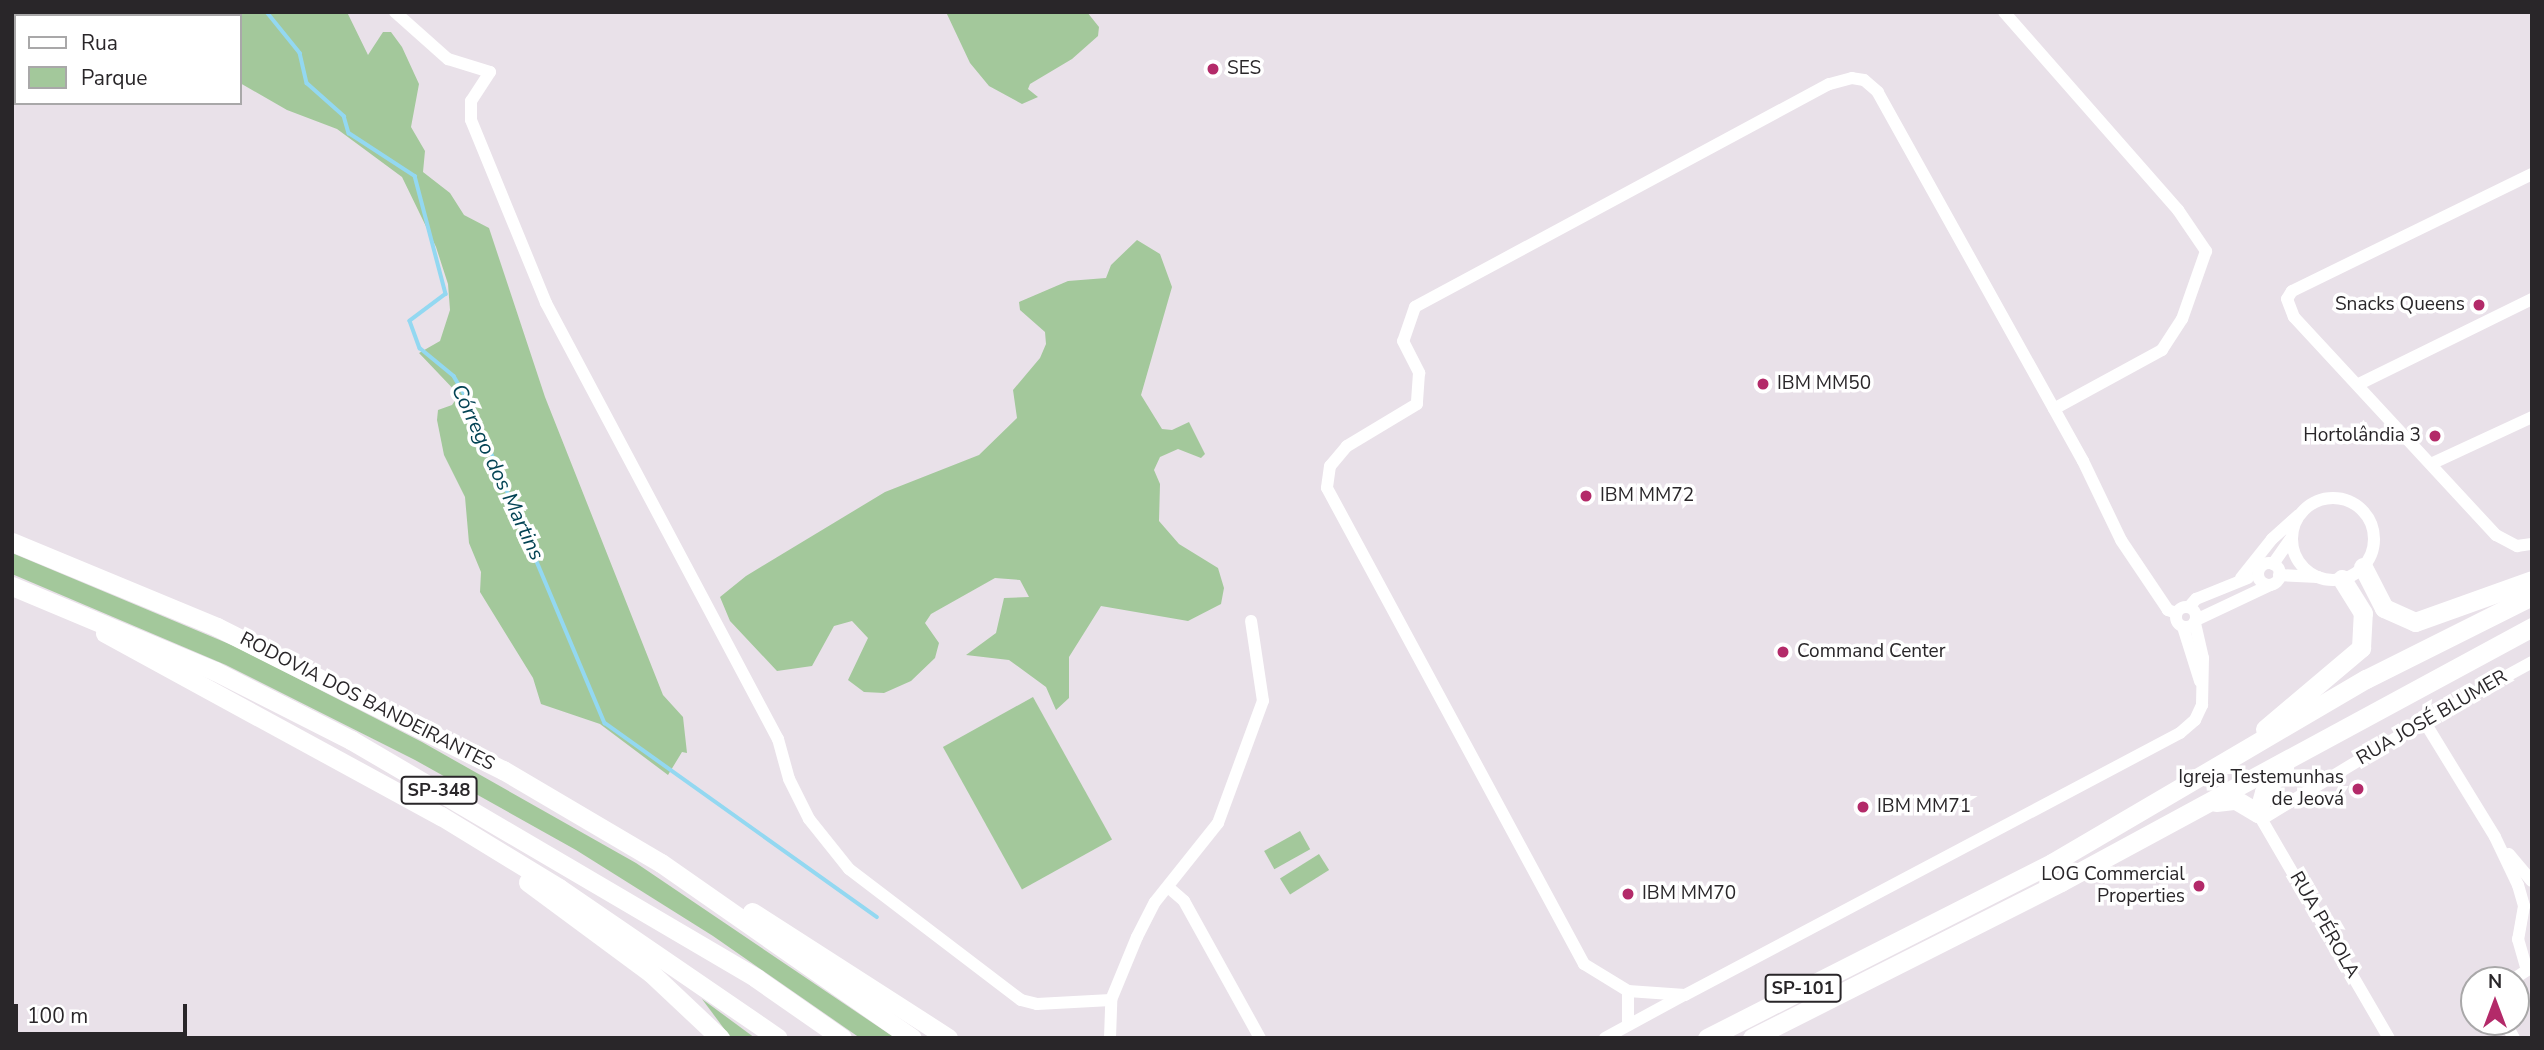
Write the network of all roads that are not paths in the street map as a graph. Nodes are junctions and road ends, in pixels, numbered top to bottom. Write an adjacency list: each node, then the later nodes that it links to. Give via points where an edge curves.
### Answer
1 (395, 12): 41 (street, via 448,59 489,72 471,102 471,120 546,303 778,739 789,779 809,819 855,875 1021,1000 1037,1004)
2 (2004, 12): 6 (street, via 2185,219 2206,251 2182,319 2162,350)
3 (2532, 174): 5 (street, via 2292,292 2288,305)
4 (2532, 299): 5 (street)
5 (2359, 384): 8 (street)
6 (2054, 409): 22 (street, via 2121,540 2168,610); 39 (street, via 1878,92 1864,80 1852,78 1794,102 1423,302 1409,315 1403,341 1419,373 1417,404 1347,446 1329,466 1327,488 1584,964)
7 (2532, 417): 8 (street)
8 (2433, 463): 12 (street, via 2497,535 2517,546)
9 (2302, 512): 10 (street); 13 (street, via 2324,499 2337,498 2361,508 2369,518 2374,544); 16 (street, via 2272,539)
10 (2292, 537): 14 (street); 15 (street, via 2298,560)
11 (12, 542): 34 (highway, RODOVIA DOS BANDEIRANTES / SP-348, via 217,627 503,770)
12 (2532, 544)
13 (2363, 567): 17 (street); 18 (highway, via 2385,608 2415,622)
14 (2274, 575): 15 (street); 16 (street, via 2260,581 2259,571 2254,578); 24 (street)
15 (2320, 577): 17 (street)
16 (2241, 578): 22 (street)
17 (2342, 579): 29 (highway, via 2363,613 2361,648)
18 (2532, 580)
19 (12, 586): 21 (highway, SP-348)
20 (2532, 596): 29 (highway, SP-101, via 2366,679)
21 (56, 603): 31 (highway); 46 (highway, SP-348, via 215,671 351,740 756,978)
22 (2183, 609): 24 (street); 24 (street)
23 (1251, 621): 36 (street, via 1263,701 1217,823)
24 (2192, 623): 40 (street, via 2202,705 2195,720 2180,733)
25 (2532, 627): 28 (highway, SP-101)
26 (2532, 662): 27 (street, RUA JOSÉ BLUMER)
27 (2424, 721): 32 (street, RUA JOSÉ BLUMER); 33 (street)
28 (2291, 758): 30 (highway, SP-101); 32 (highway, via 2264,792)
29 (2200, 780): 42 (highway, SP-101, via 2052,863)
30 (2198, 808): 32 (highway, via 2236,800); 54 (highway, SP-101)
31 (441, 816): 44 (highway, via 651,973); 45 (highway, via 559,888)
32 (2260, 816): 55 (street, RUA PÉROLA)
33 (2495, 837): 35 (street); 37 (street)
34 (661, 863): 47 (highway, RODOVIA DOS BANDEIRANTES / SP-348); 48 (highway, via 774,924)
35 (2532, 881)
36 (1168, 887): 41 (street, via 1137,937); 50 (street, via 1184,901)
37 (2528, 902): 38 (street, via 2517,930)
38 (2529, 966)
39 (1628, 991): 40 (street); 43 (street)
40 (1685, 995): 43 (street)
41 (1111, 1000): 49 (street)
42 (1744, 1017): 52 (highway); 53 (highway, SP-101)
43 (1629, 1025): 51 (street)
44 (720, 1038)
45 (778, 1038)
46 (842, 1038)
47 (912, 1038)
48 (948, 1038)
49 (1110, 1038)
50 (1259, 1038)
51 (1605, 1038)
52 (1700, 1038)
53 (1707, 1038)
54 (1752, 1038)
55 (2389, 1038)

